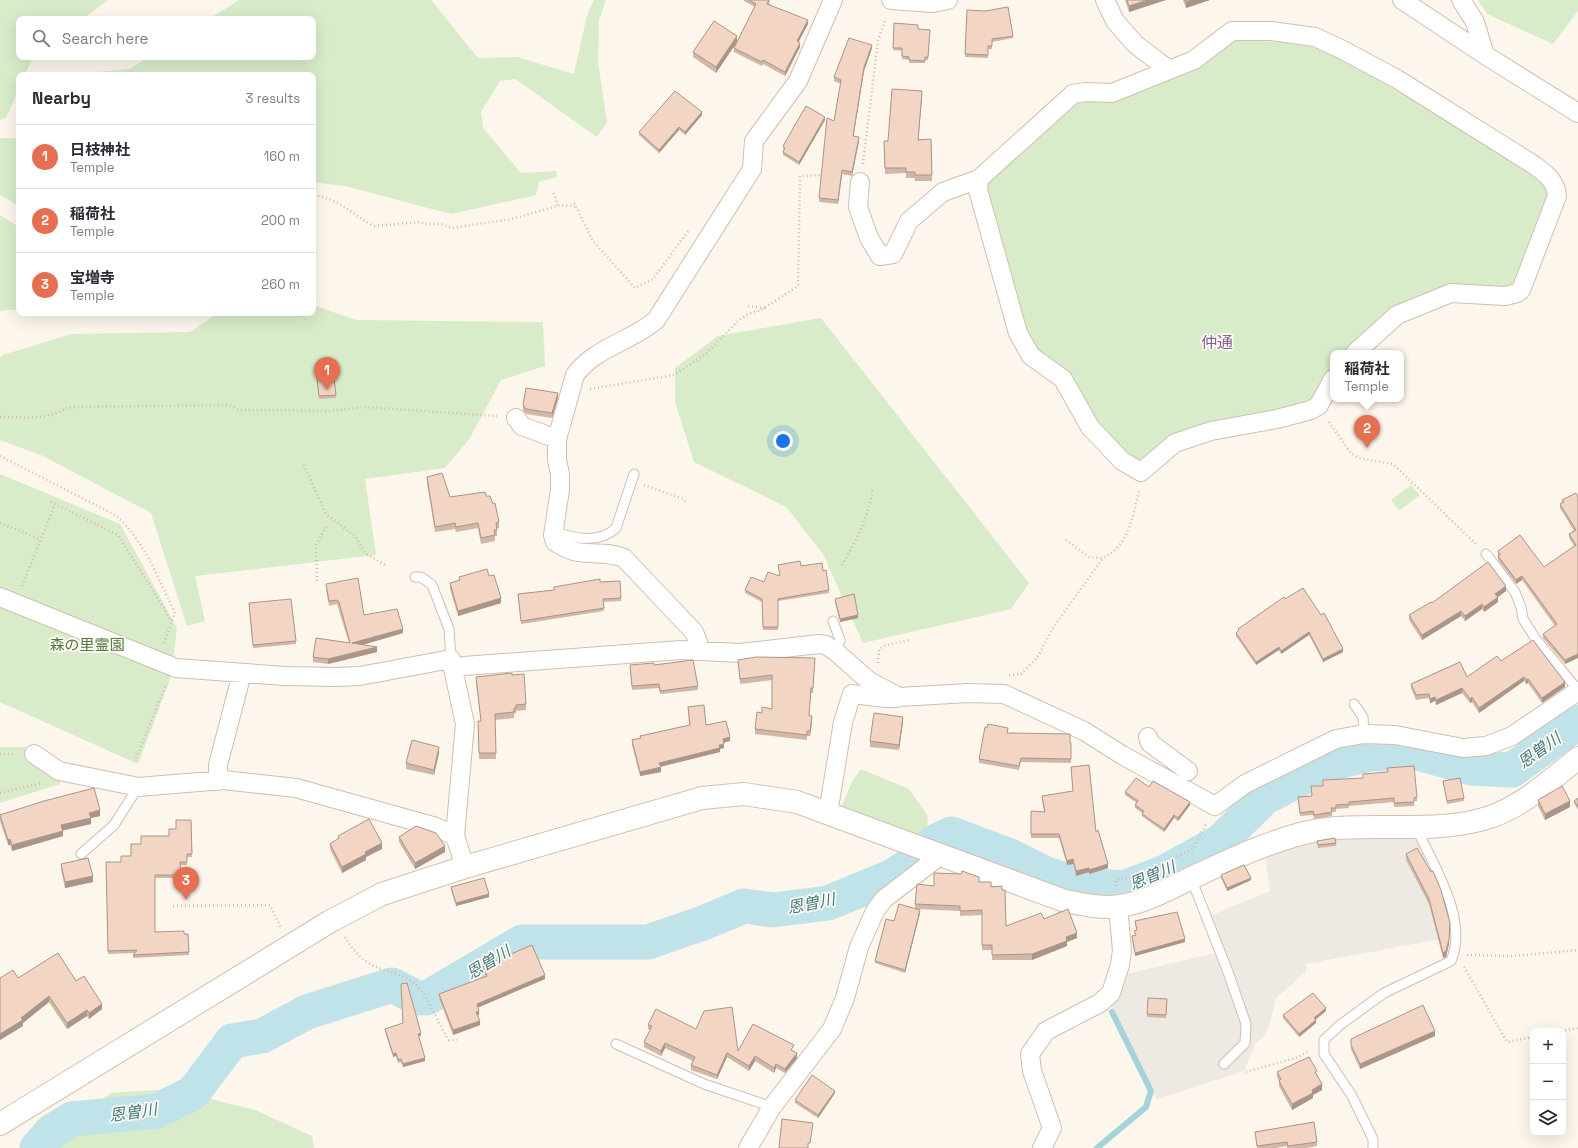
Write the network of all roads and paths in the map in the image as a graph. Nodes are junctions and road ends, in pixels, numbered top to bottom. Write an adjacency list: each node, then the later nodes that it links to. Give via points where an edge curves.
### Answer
1 (833, 0): 21 (street, via 798,81 754,140 752,170 656,320 647,328 596,355 580,368)
2 (948, 0): 6 (street, via 933,3)
3 (1105, 0): 8 (street, via 1115,21 1134,44)
4 (1402, 0): 7 (street)
5 (1461, 0): 7 (street, via 1475,22)
6 (895, 1): 12 (path, via 884,20 878,40)
7 (1485, 55): 9 (street)
8 (1169, 70): 11 (street, via 1112,93 1073,94); 19 (street, via 1194,60 1232,31 1271,31 1315,38 1342,48 1397,79 1548,175 1556,188 1557,196 1521,290 1504,296 1450,293 1397,315)
9 (1578, 113)
10 (826, 175): 18 (path, via 800,176 798,286)
11 (979, 179): 12 (street, via 943,192 910,221 893,254 884,256 876,252 868,238 858,206); 29 (street, via 978,190 1016,325 1030,356 1063,379 1090,427)
12 (860, 182)
13 (554, 193): 15 (path)
14 (318, 196): 15 (path, via 330,199 374,226 419,222 444,223 451,228 512,219)
15 (558, 206): 16 (path, via 575,205 593,241 635,288 652,279)
16 (690, 229)
17 (748, 306): 18 (path)
18 (764, 308): 21 (path, via 739,320 707,353 674,375)
19 (1358, 350)
20 (1330, 385): 22 (street)
21 (570, 392): 25 (street)
22 (1319, 406): 29 (street, via 1277,419 1211,430 1175,443); 39 (path, via 1351,453 1359,458 1392,464)
23 (0, 417): 24 (path, via 46,416 58,414 68,407 229,404 239,410 329,411 365,407)
24 (516, 418): 25 (street, via 522,426)
25 (557, 439): 36 (street, via 560,490)
26 (0, 456): 47 (path, via 115,515 127,525 142,547 175,613)
27 (304, 465): 41 (path, via 326,514 356,537 365,553)
28 (633, 478): 32 (path); 36 (lane, via 616,528 609,535 580,539)
29 (1141, 479): 40 (path, via 1128,533 1110,554)
30 (873, 488): 42 (path, via 871,505 853,547)
31 (51, 502): 33 (path)
32 (687, 503)
33 (55, 504): 37 (path); 47 (path, via 118,535)
34 (0, 523): 37 (path)
35 (326, 527): 44 (path, via 316,545)
36 (550, 533): 49 (street, via 555,542 569,550 613,553 624,558 694,632)
37 (40, 539): 45 (path)
38 (1066, 540): 40 (path, via 1089,557)
39 (1486, 554): 56 (lane, via 1515,592 1523,619 1535,638)
40 (1103, 558): 55 (path, via 1053,628 1037,658 1021,674)
41 (386, 565)
42 (842, 565)
43 (415, 578): 53 (lane, via 421,577 432,585 449,628)
44 (317, 581)
45 (8, 600): 52 (street)
46 (833, 621): 50 (lane, via 840,640)
47 (171, 622): 52 (path)
48 (911, 640): 51 (path, via 886,645 879,649)
49 (699, 650): 50 (street, via 740,653 819,644 826,645); 53 (street, via 464,666)
50 (836, 652): 57 (street, via 869,681)
51 (878, 654)
52 (166, 664): 54 (street); 62 (path)
53 (452, 664): 54 (street, via 360,676); 72 (street, via 465,724)
54 (242, 673): 65 (street, via 218,765)
55 (1007, 675)
56 (1578, 690): 59 (street, via 1512,736 1486,746 1463,748 1395,736)
57 (899, 697): 69 (street, via 968,693 1004,694 1084,731); 70 (street, via 852,694 843,722)
58 (1354, 704): 59 (lane, via 1363,717)
59 (1364, 734): 69 (street, via 1336,739 1245,784)
60 (1148, 737): 64 (street, via 1150,743)
61 (34, 754): 67 (street, via 59,771)
62 (136, 758)
63 (1578, 758): 71 (street, via 1531,796 1494,815 1456,825)
64 (1188, 771)
65 (218, 781): 67 (street); 72 (street, via 296,788 436,826)
66 (45, 782): 68 (path)
67 (138, 786): 74 (lane, via 114,825)
68 (0, 793)
69 (1215, 806): 77 (path, via 1193,849 1138,876 1116,880)
70 (828, 814): 73 (street); 75 (street, via 797,802 764,796 744,794 702,798)
71 (1415, 826): 76 (street, via 1342,828 1304,833 1258,847); 83 (lane, via 1453,907)
72 (455, 836): 75 (street)
73 (931, 852): 79 (street, via 1065,901 1085,905); 92 (street, via 875,911 859,947 845,998 832,1029)
74 (82, 854)
75 (465, 867): 81 (street, via 382,894)
76 (1191, 878): 79 (street, via 1152,896); 90 (lane, via 1246,1024 1245,1043)
77 (1116, 883)
78 (173, 906): 80 (path, via 270,904)
79 (1118, 906): 95 (street, via 1122,950 1111,993 1100,1003 1046,1031 1030,1054 1032,1071 1052,1128)
80 (272, 908)
81 (334, 920): 87 (path, via 351,947 367,962 412,982 421,989 442,1031 449,1040); 93 (street)
82 (1578, 950): 83 (path, via 1513,956)
83 (1456, 953): 86 (path, via 1507,1042); 89 (lane, via 1451,961 1384,993 1324,1040)
84 (1578, 1028): 85 (path)
85 (1566, 1030)
86 (1530, 1038)
87 (457, 1040)
88 (616, 1044): 92 (lane, via 704,1084)
89 (1324, 1046): 91 (path, via 1311,1049 1299,1057); 96 (lane, via 1324,1054 1352,1096 1365,1122 1373,1139)
90 (1224, 1064)
91 (1246, 1072)
92 (772, 1107): 94 (street)
93 (0, 1124)
94 (748, 1148)
95 (1042, 1148)
96 (1373, 1148)

